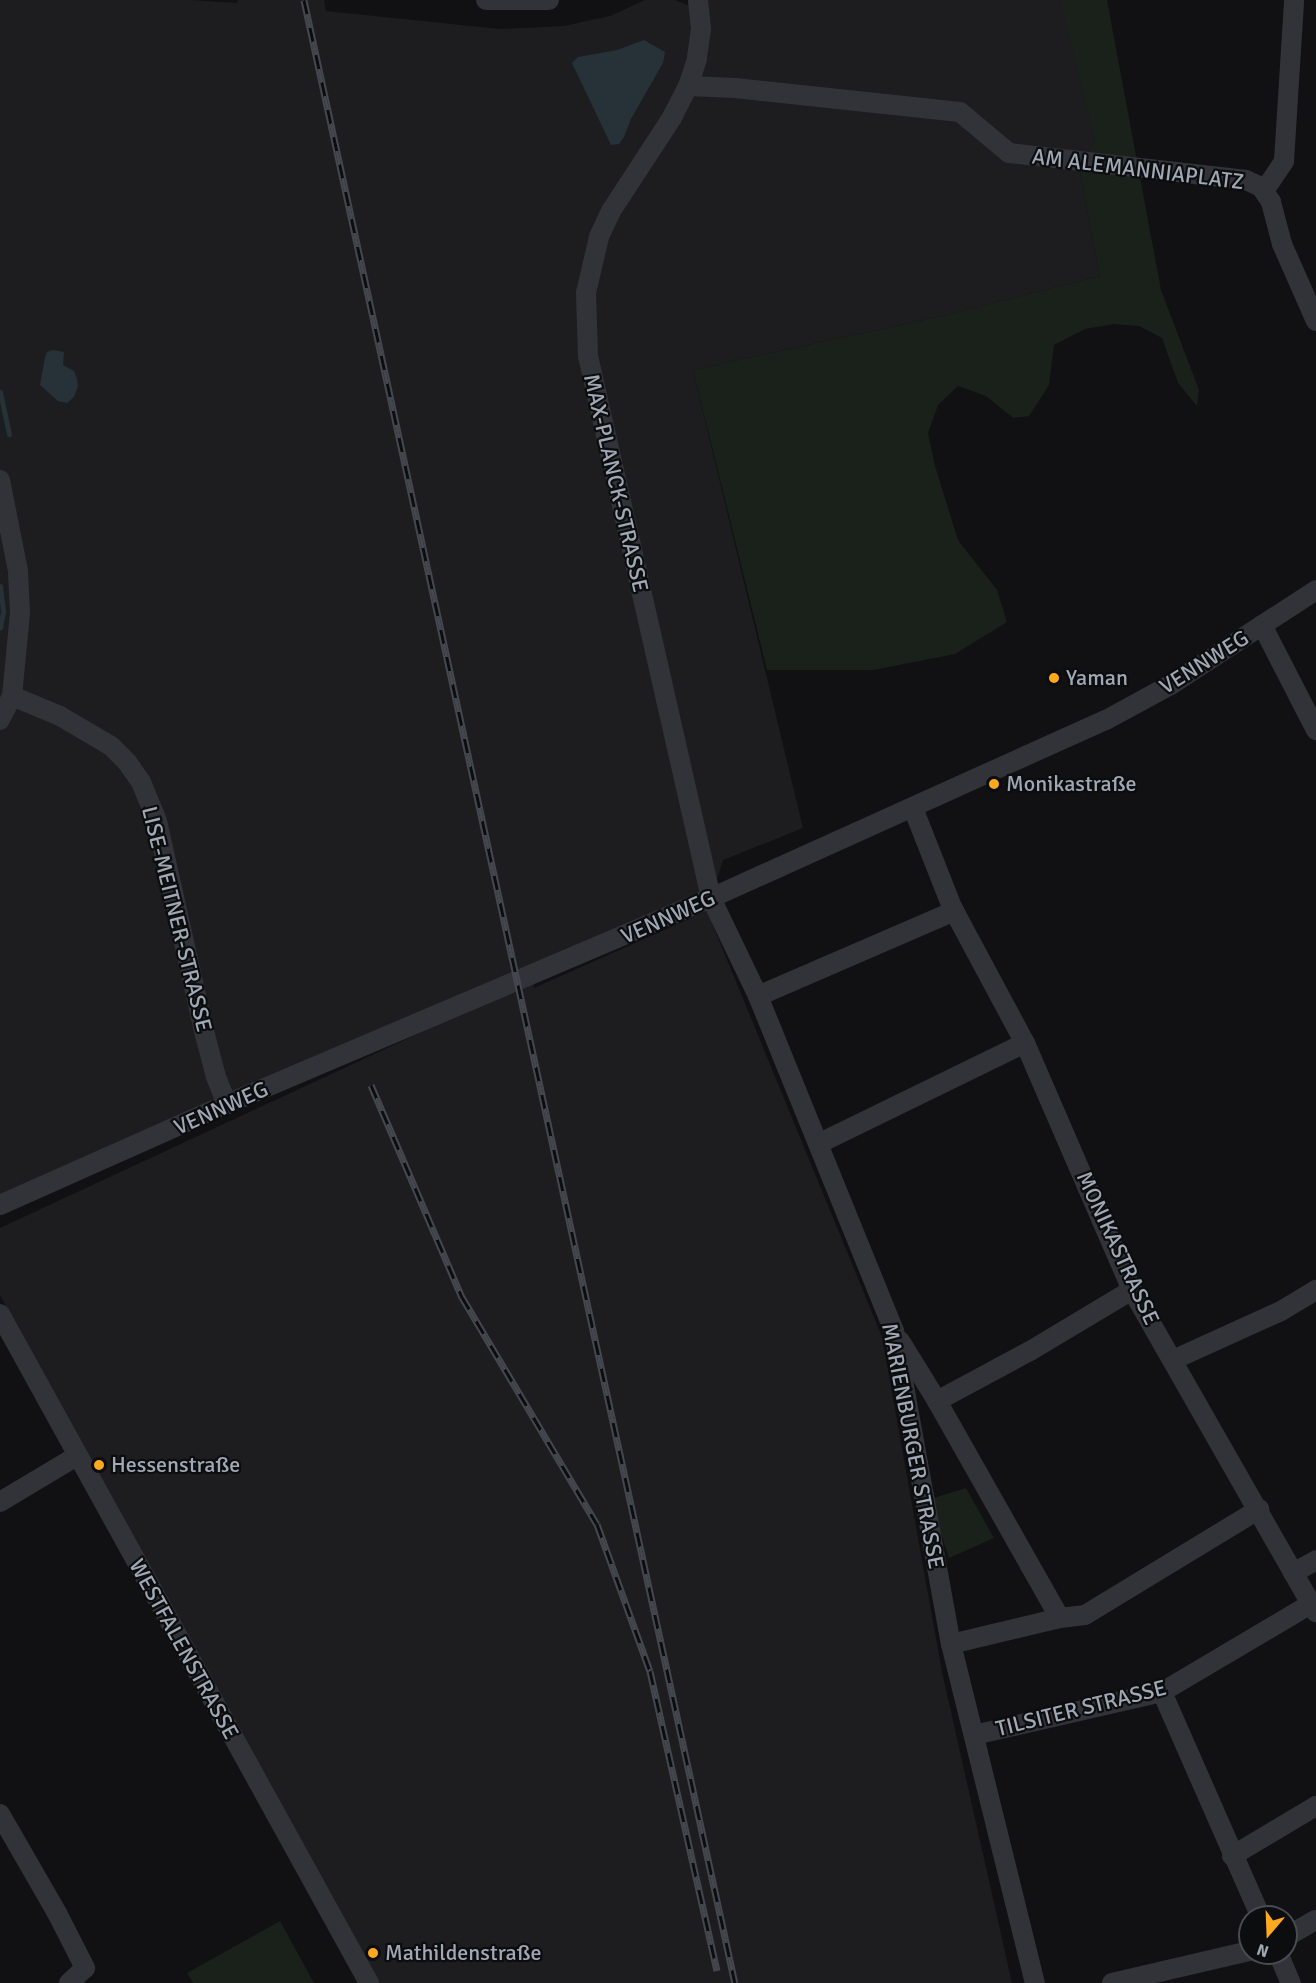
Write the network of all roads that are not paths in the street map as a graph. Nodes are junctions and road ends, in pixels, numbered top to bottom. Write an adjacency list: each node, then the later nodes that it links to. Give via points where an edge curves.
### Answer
1 (486, 0): 2 (street)
2 (549, 0)
3 (698, 0): 5 (street, MAX-PLANCK-STRASSE, via 699,49)
4 (1294, 0): 6 (street, AM ALEMANNIAPLATZ, via 1284,161)
5 (687, 86): 6 (street, AM ALEMANNIAPLATZ, via 960,112 1010,153 1239,178); 15 (street, MAX-PLANCK-STRASSE, via 673,116 610,211 599,237 586,294 585,322 597,399)
6 (1264, 191): 7 (street, AM ALEMANNIAPLATZ)
7 (1316, 321)
8 (0, 480): 11 (street, via 18,571 20,613)
9 (1316, 590): 10 (street, VENNWEG)
10 (1262, 625): 13 (street); 14 (street, VENNWEG, via 1172,684 1106,720)
11 (12, 696): 12 (street); 19 (street, LISE-MEITNER-STRASSE, via 60,716 111,746 141,783 156,821 205,1035)
12 (0, 720)
13 (1316, 730)
14 (913, 808): 15 (street, VENNWEG); 16 (street, MONIKASTRASSE)
15 (711, 898): 17 (street, MARIENBURGER STRASSE); 19 (street, VENNWEG)
16 (954, 911): 17 (street); 18 (street, MONIKASTRASSE)
17 (758, 996): 20 (street, MARIENBURGER STRASSE)
18 (1025, 1043): 20 (street); 22 (street, MONIKASTRASSE)
19 (227, 1104): 21 (street, VENNWEG)
20 (820, 1143): 25 (street, MARIENBURGER STRASSE)
21 (0, 1205)
22 (1132, 1290): 26 (street, MONIKASTRASSE); 27 (street)
23 (1316, 1290): 26 (street, via 1281,1311)
24 (0, 1314): 28 (street, WESTFALENSTRASSE)
25 (894, 1331): 27 (street); 35 (street, MARIENBURGER STRASSE)
26 (1173, 1360): 30 (street, MONIKASTRASSE)
27 (937, 1401): 34 (street)
28 (77, 1456): 29 (street); 47 (street, WESTFALENSTRASSE)
29 (0, 1502)
30 (1259, 1509): 32 (street, MONIKASTRASSE); 34 (street, via 1084,1615)
31 (1316, 1560): 32 (street)
32 (1293, 1573): 33 (street, MONIKASTRASSE)
33 (1314, 1608): 36 (street, TILSITER STRASSE)
34 (1060, 1618): 35 (street)
35 (951, 1644): 37 (street, MARIENBURGER STRASSE)
36 (1162, 1692): 37 (street, TILSITER STRASSE); 40 (street)
37 (974, 1736): 48 (street, MARIENBURGER STRASSE)
38 (1316, 1806): 40 (street)
39 (0, 1814): 46 (street, via 85,1968)
40 (1232, 1856): 41 (street)
41 (1255, 1905)
42 (1316, 1920): 43 (street)
43 (1298, 1930)
44 (1238, 1954): 49 (street)
45 (1283, 1965): 50 (street)
46 (69, 1983)
47 (369, 1983)
48 (1035, 1983)
49 (1112, 1983)
50 (1291, 1983)

